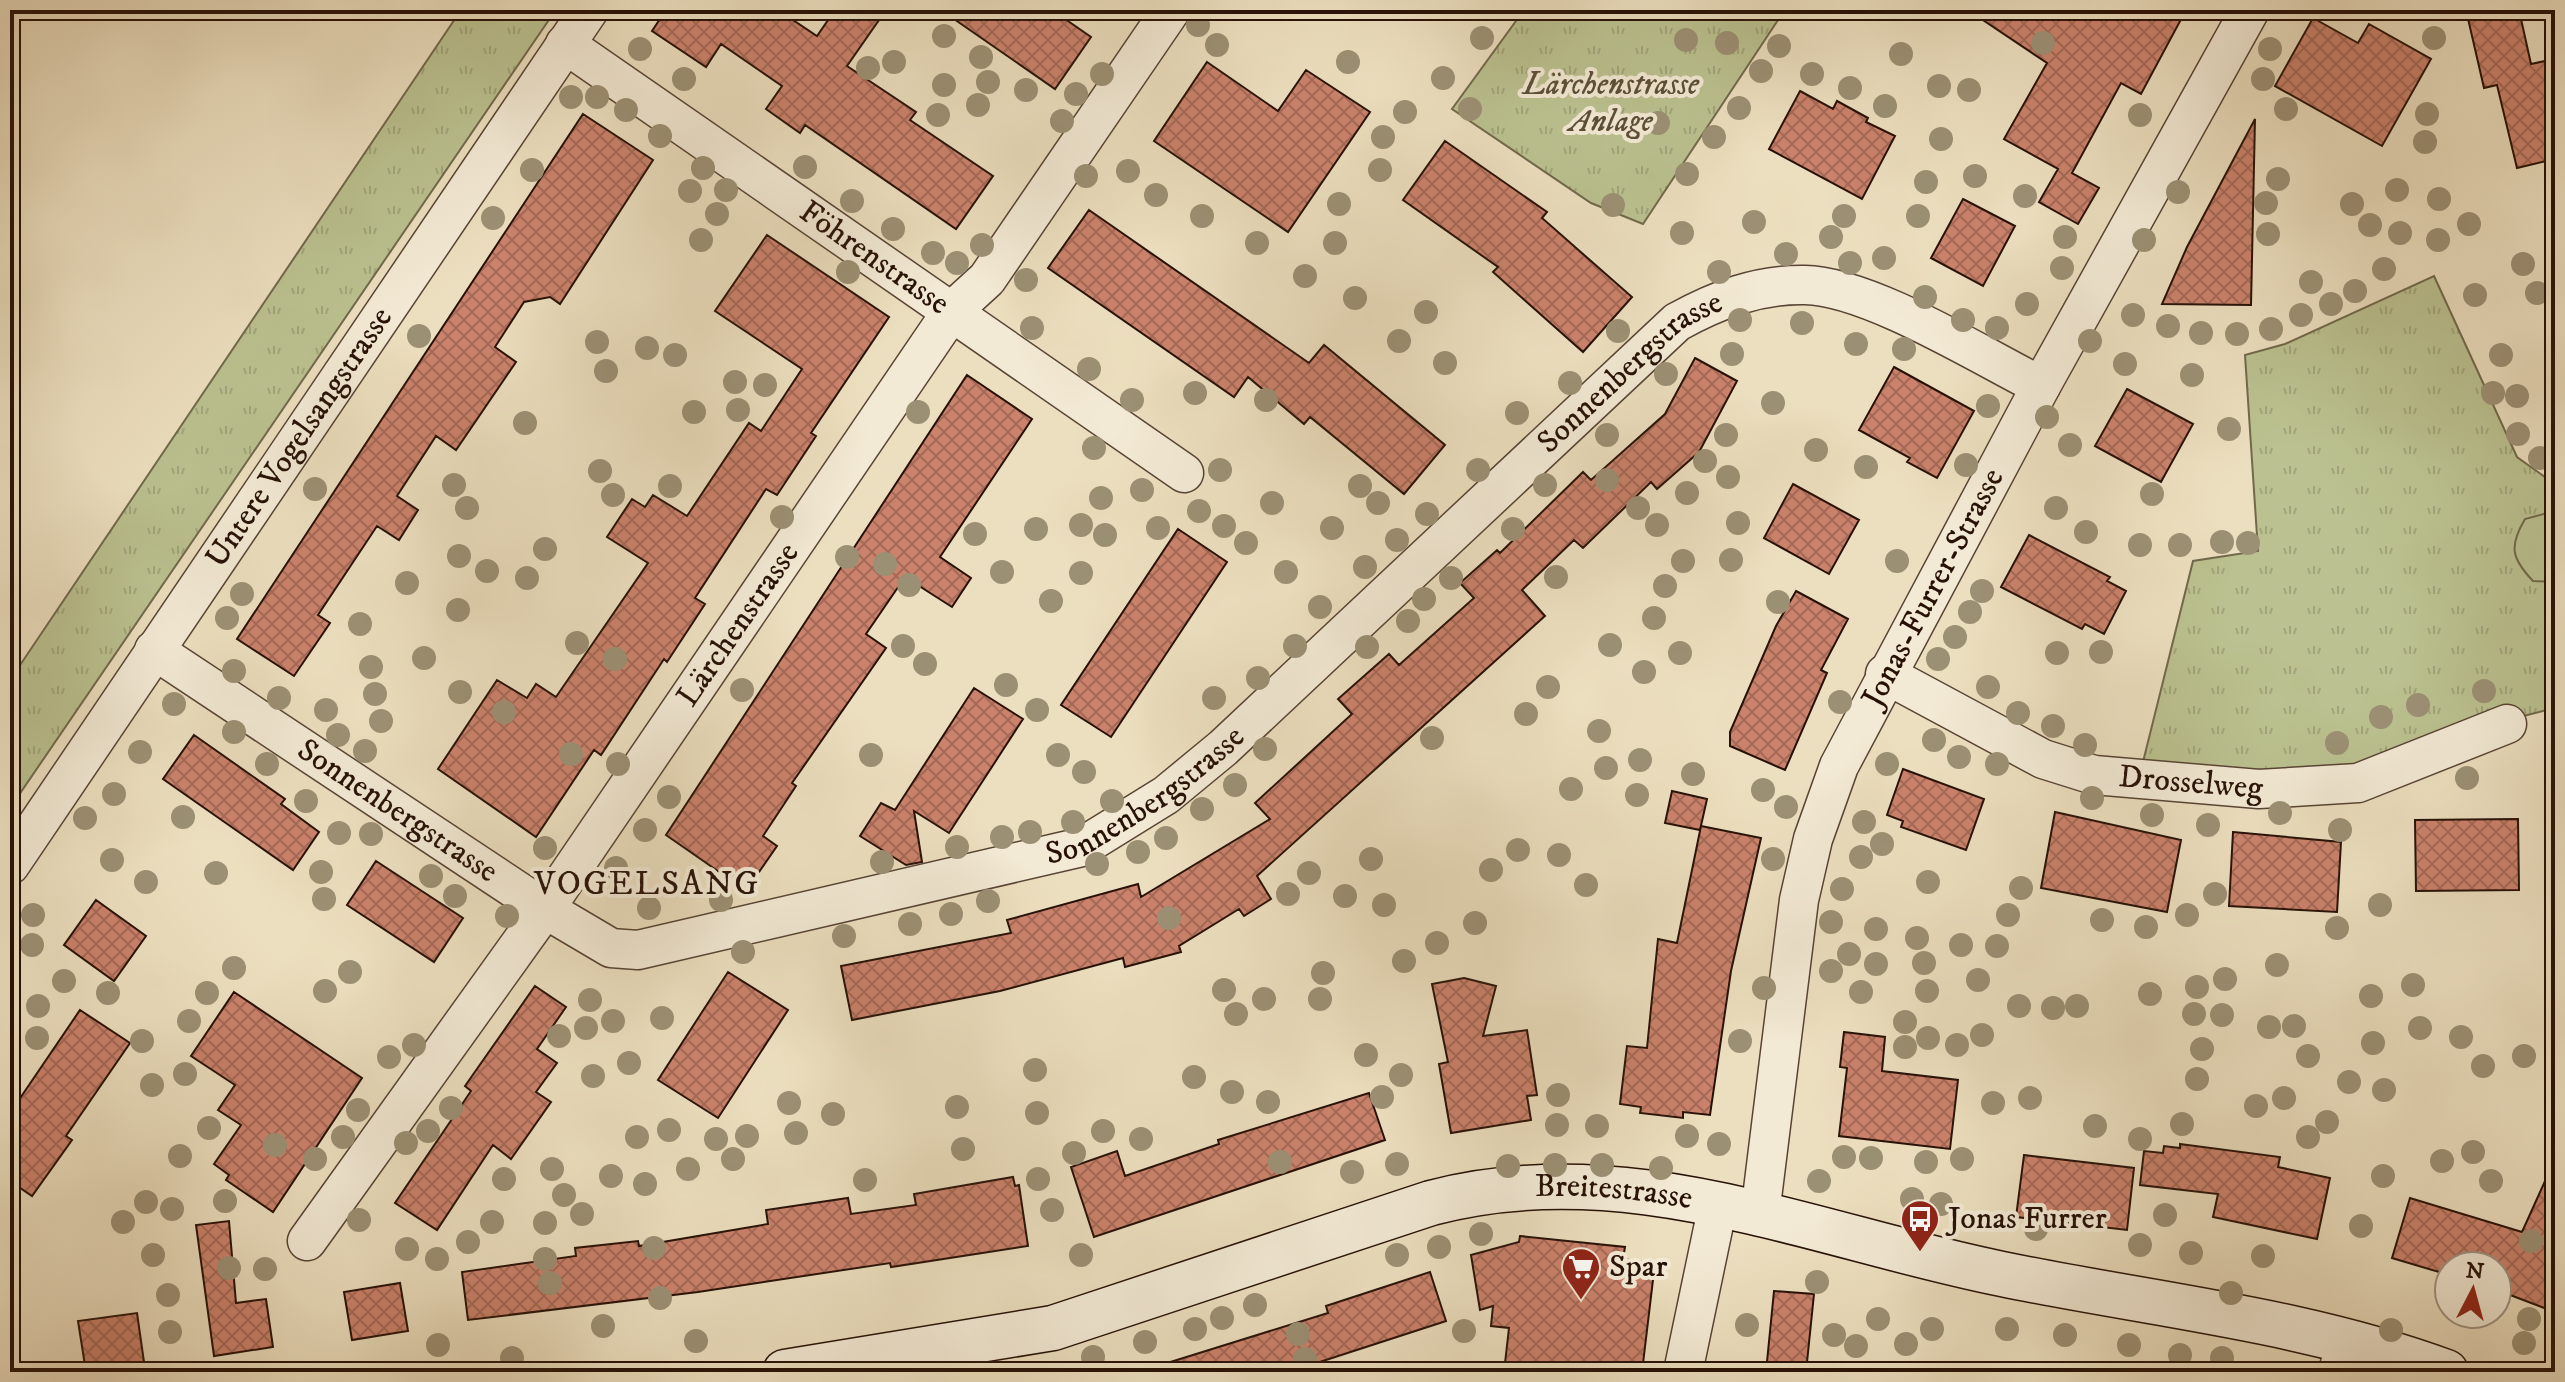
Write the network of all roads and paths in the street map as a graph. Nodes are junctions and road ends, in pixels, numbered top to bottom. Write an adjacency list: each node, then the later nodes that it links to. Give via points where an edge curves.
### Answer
1 (589, 10): 4 (street, Untere Vogelsangstrasse)
2 (1171, 10): 5 (street, Lärchenstrasse, via 987,279)
3 (2250, 10): 6 (street, Jonas-Furrer-Strasse)
4 (565, 44): 5 (street, Föhrenstrasse); 8 (street, Untere Vogelsangstrasse)
5 (952, 311): 7 (street, Föhrenstrasse); 12 (street, Lärchenstrasse)
6 (2041, 386): 9 (street, Jonas-Furrer-Strasse); 12 (street, Sonnenbergstrasse, via 1862,296 1807,285 1737,295 1677,322 1223,748 1166,795 1082,847 638,950 611,948)
7 (1184, 473)
8 (154, 650): 11 (street, Untere Vogelsangstrasse); 12 (street, Sonnenbergstrasse)
9 (1885, 674): 10 (street, Drosselweg, via 2043,759 2094,775 2259,789 2358,783); 14 (street, Jonas-Furrer-Strasse, via 1839,766 1799,900)
10 (2507, 724)
11 (10, 865)
12 (545, 909): 15 (street, Lärchenstrasse)
13 (1718, 1205): 14 (main road, Breitestrasse); 17 (main road, Breitestrasse, via 1579,1184 1464,1194 1053,1328); 18 (street)
14 (1760, 1214): 16 (main road, Breitestrasse, via 2001,1274 2262,1319)
15 (307, 1241)
16 (2342, 1356): 19 (main road, Breitestrasse)
17 (785, 1372)
18 (1683, 1372)
19 (2446, 1372)

